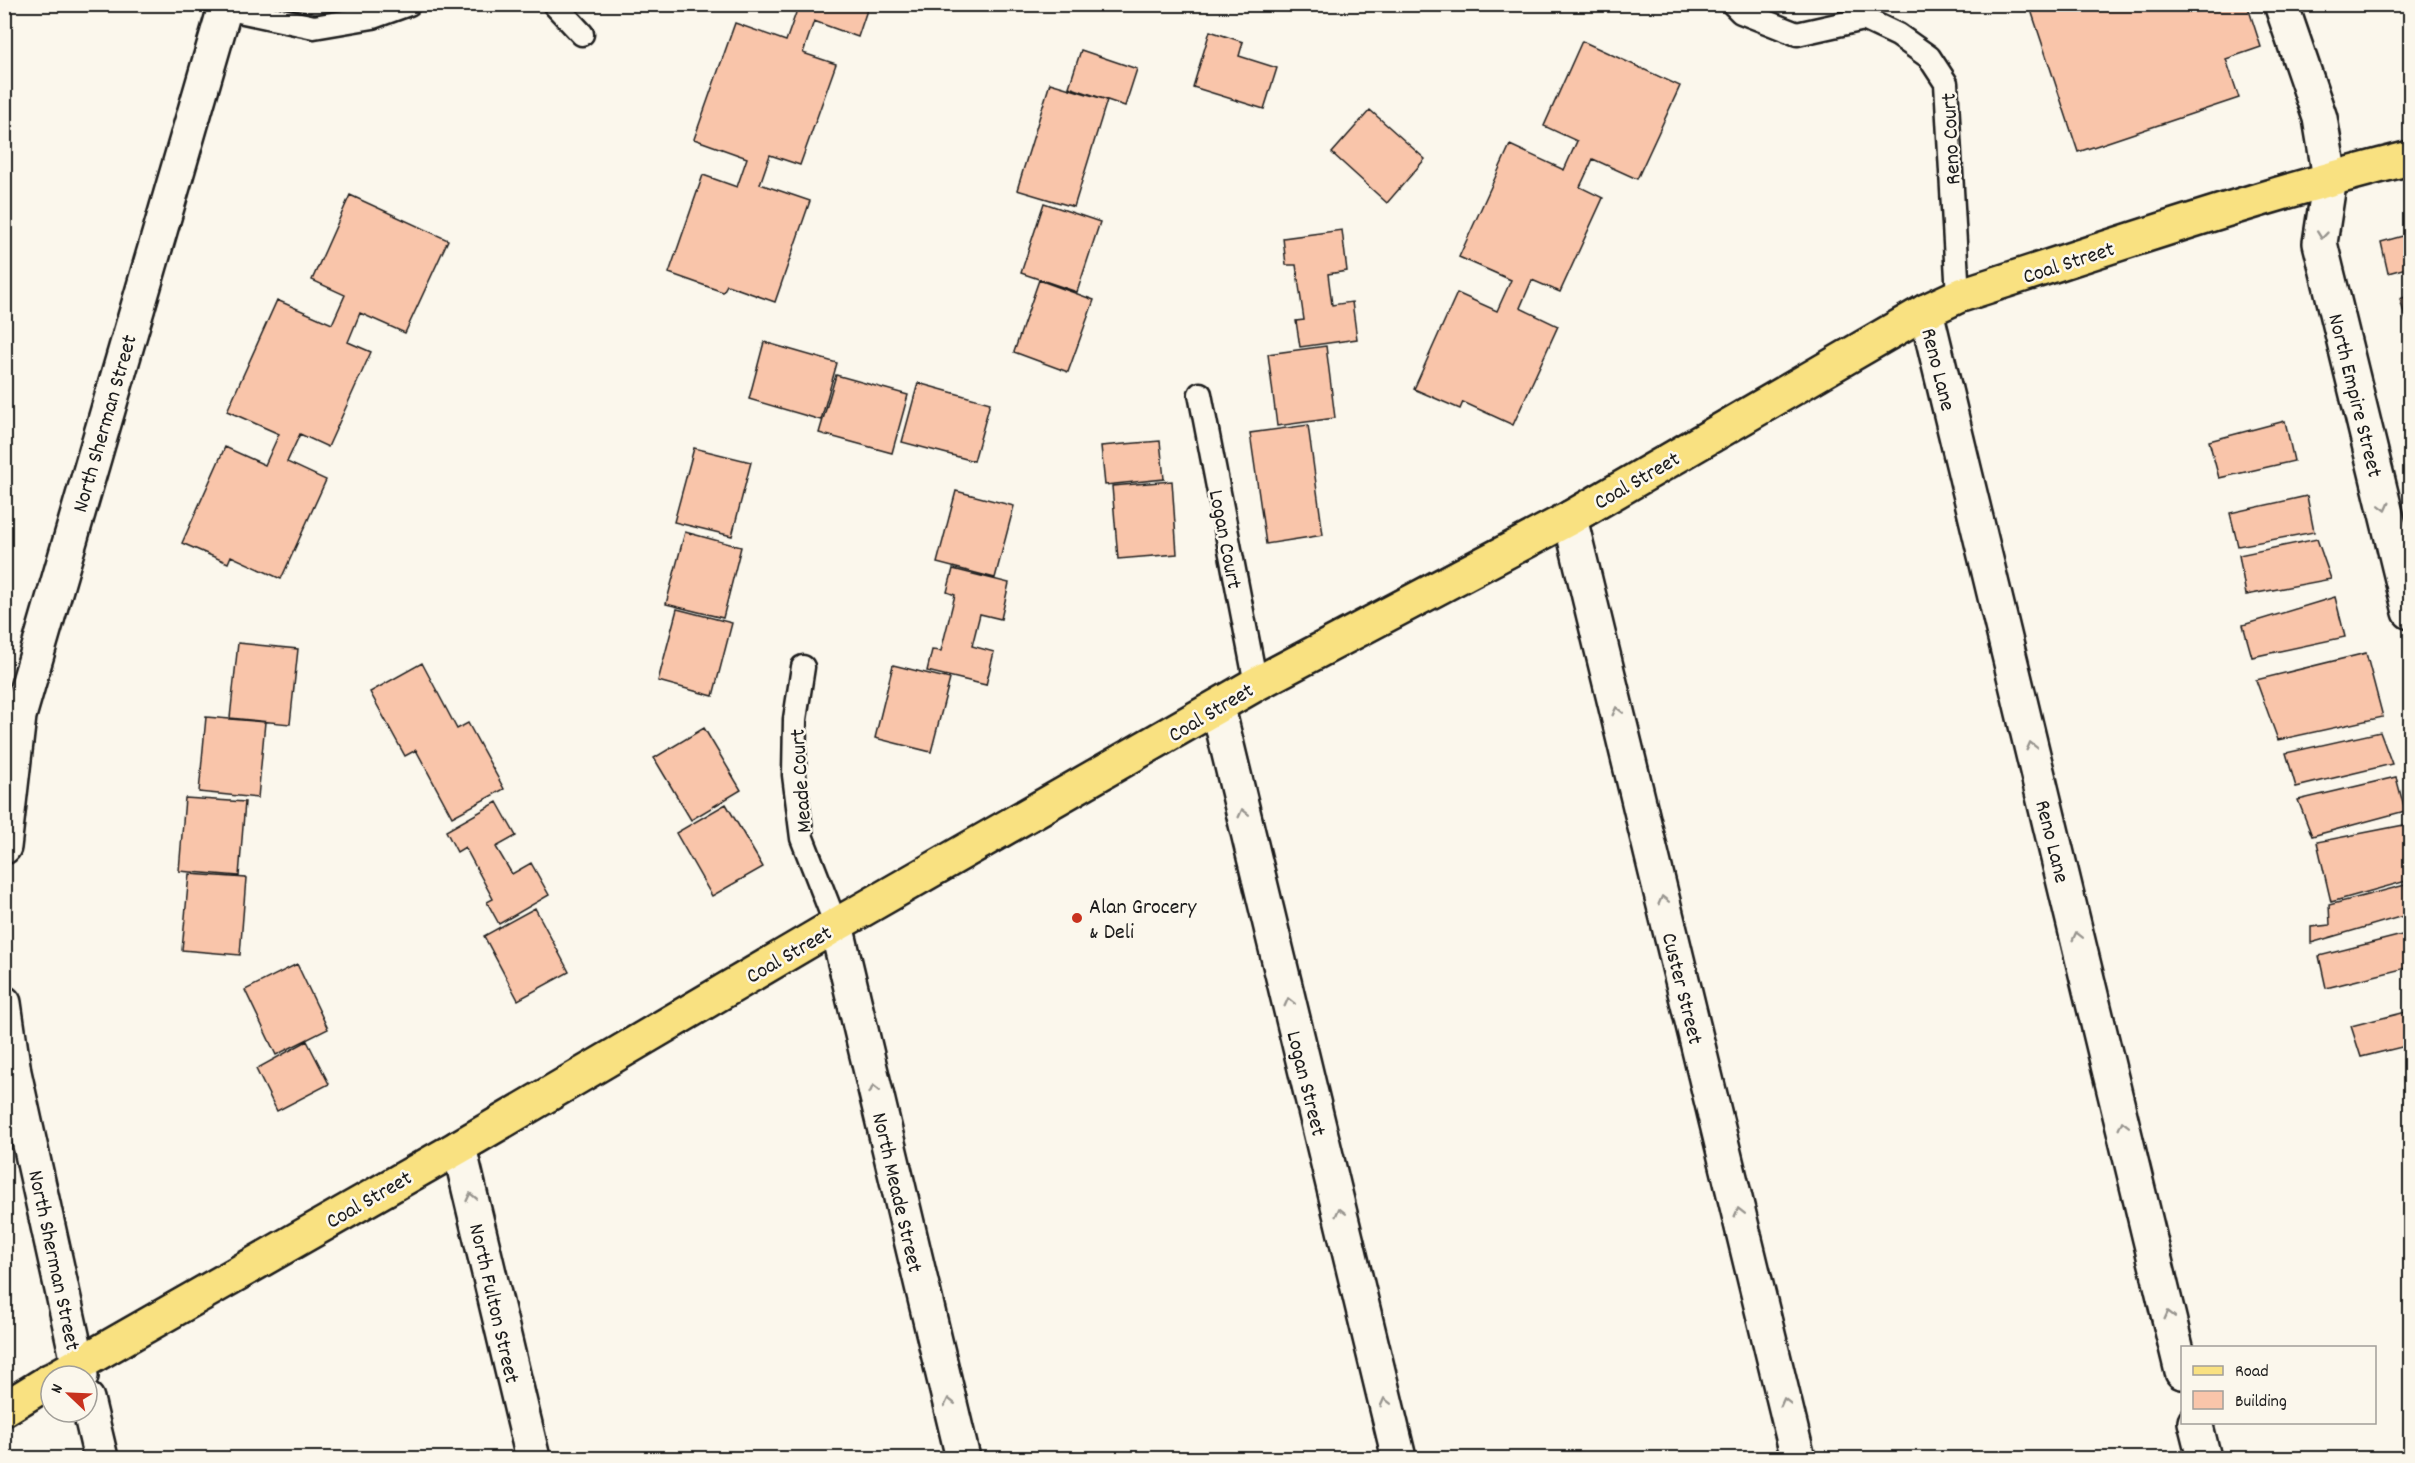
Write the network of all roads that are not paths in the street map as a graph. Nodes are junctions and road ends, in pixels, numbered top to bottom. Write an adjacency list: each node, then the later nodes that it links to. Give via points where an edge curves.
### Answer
1 (409, 4): 5 (lane, via 373,16 314,27)
2 (555, 4): 6 (lane)
3 (1733, 4): 9 (lane, Reno Court, via 1742,12 1797,34 1864,19 1898,35 1929,57 1946,83)
4 (2282, 5): 8 (street, North Empire Street, via 2320,118)
5 (225, 6): 17 (street, North Sherman Street, via 19,716)
6 (582, 34)
7 (2410, 158): 8 (main road, Coal Street)
8 (2330, 178): 9 (main road, Coal Street); 13 (street, North Empire Street, one-way to 13, via 2320,243)
9 (1958, 296): 10 (main road, Coal Street)
10 (1926, 311): 12 (main road, Coal Street); 23 (street, Reno Lane, one-way to 10)
11 (1200, 394): 15 (lane, Logan Court)
12 (1570, 518): 15 (main road, Coal Street); 32 (street, Custer Street, one-way to 12)
13 (2410, 612)
14 (803, 667): 18 (lane, Meade Court, via 795,719 794,775 802,838)
15 (1256, 684): 16 (main road, Coal Street)
16 (1218, 708): 18 (main road, Coal Street); 31 (street, Logan Street, one-way to 16)
17 (4, 847)
18 (836, 925): 20 (main road, Coal Street); 30 (street, North Meade Street, one-way to 18)
19 (4, 1003): 21 (street, North Sherman Street)
20 (459, 1147): 22 (main road, Coal Street); 29 (street, North Fulton Street, one-way to 20)
21 (71, 1364)
22 (87, 1364)
23 (2181, 1368)
24 (39, 1387): 25 (main road)
25 (4, 1409)
26 (93, 1424): 28 (street)
27 (2196, 1424): 33 (street)
28 (101, 1458)
29 (533, 1458)
30 (963, 1458)
31 (1399, 1458)
32 (1798, 1458)
33 (2204, 1458)

